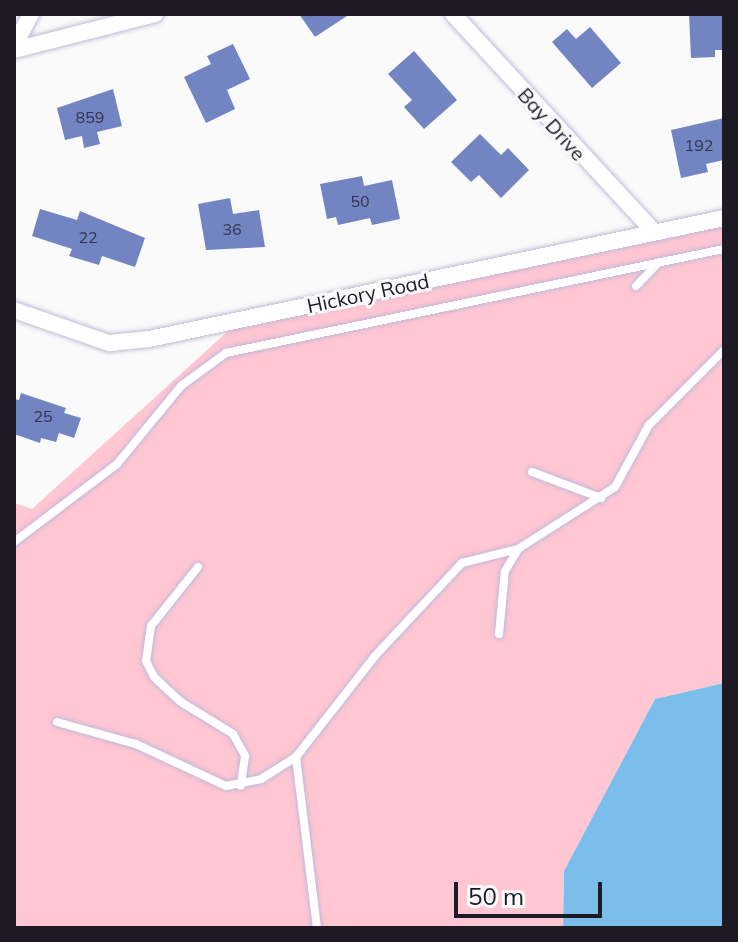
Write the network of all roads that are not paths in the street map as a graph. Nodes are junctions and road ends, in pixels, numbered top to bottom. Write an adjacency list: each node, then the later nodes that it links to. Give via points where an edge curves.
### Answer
1 (31, 14): 4 (street)
2 (155, 14): 4 (street)
3 (453, 14): 6 (street, Bay Drive)
4 (14, 48)
5 (724, 218): 6 (street, Hickory Road)
6 (654, 232): 10 (street, Hickory Road, via 149,339 109,343)
7 (724, 249): 8 (lane)
8 (659, 262): 9 (lane); 14 (lane, via 226,353 181,386 117,464)
9 (636, 286)
10 (14, 310)
11 (724, 350): 13 (lane, via 658,414 615,487)
12 (532, 472): 13 (lane)
13 (601, 498): 15 (lane, via 570,512)
14 (14, 542)
15 (518, 549): 17 (lane, via 505,571); 19 (lane, via 473,556 442,580)
16 (198, 567): 20 (lane, via 151,626 146,661 154,677 181,702 233,734 245,756)
17 (499, 634)
18 (57, 722): 20 (lane, via 136,744 205,778)
19 (296, 757): 20 (lane); 21 (lane)
20 (241, 786)
21 (317, 928)

